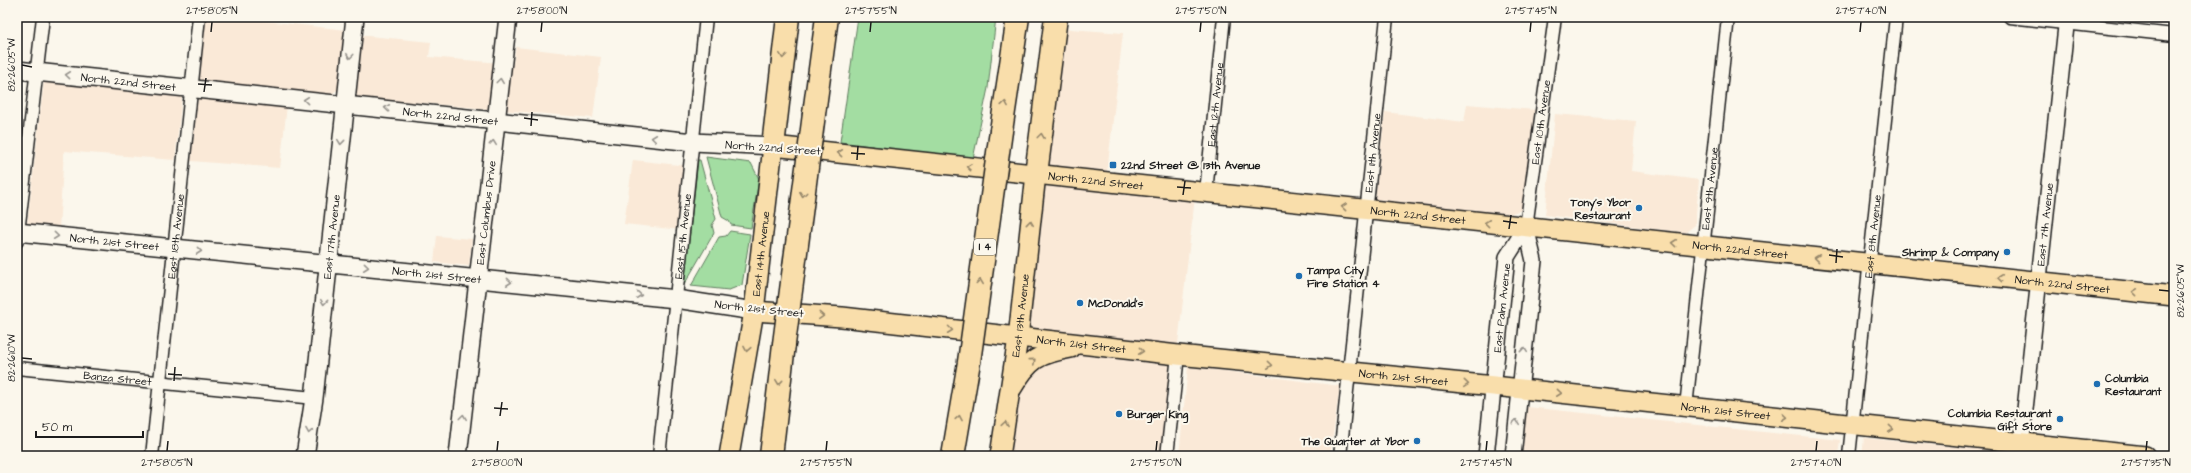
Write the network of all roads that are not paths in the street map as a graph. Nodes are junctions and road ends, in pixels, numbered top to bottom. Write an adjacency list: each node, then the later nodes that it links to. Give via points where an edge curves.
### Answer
1 (43, 17): 20 (street)
2 (199, 17): 22 (street, East 18th Avenue)
3 (355, 17): 23 (main road, East 17th Avenue, one-way to 23)
4 (508, 17): 24 (main road, East Columbus Drive, one-way to 4)
5 (706, 17): 25 (street, East 15th Avenue)
6 (788, 17): 26 (highway, one-way to 26)
7 (827, 17): 59 (highway, one-way to 59, bridge, via 784,344)
8 (1013, 17): 21 (highway)
9 (1018, 17): 21 (highway, I 4)
10 (1056, 17): 27 (highway, one-way to 10)
11 (1224, 17): 28 (street, East 12th Avenue)
12 (1387, 17): 29 (street, East 11th Avenue)
13 (1555, 17): 30 (street, East 10th Avenue)
14 (1728, 17): 32 (street, East 9th Avenue)
15 (1896, 17): 35 (street, East 8th Avenue)
16 (2010, 17): 17 (street)
17 (2067, 20): 18 (street); 37 (street, East 7th Avenue)
18 (2174, 35)
19 (17, 70): 20 (main road, North 22nd Street)
20 (37, 72): 22 (main road, North 22nd Street, one-way to 20); 31 (street)
21 (1009, 77): 60 (highway, I 4, one-way to 21, bridge, via 969,362)
22 (191, 87): 23 (main road, North 22nd Street, one-way to 22); 33 (street, East 18th Avenue)
23 (345, 104): 24 (main road, North 22nd Street, one-way to 23); 34 (main road, East 17th Avenue, one-way to 34)
24 (496, 120): 25 (main road, North 22nd Street, one-way to 24); 36 (main road, East Columbus Drive, one-way to 24)
25 (693, 142): 26 (main road, North 22nd Street); 39 (street, East 15th Avenue)
26 (773, 146): 27 (main road, North 22nd Street, one-way to 26); 40 (main road, East 14th Avenue)
27 (1036, 174): 28 (main road, North 22nd Street); 41 (main road, East 13th Avenue, one-way to 27)
28 (1206, 192): 29 (main road, North 22nd Street, one-way to 28)
29 (1366, 210): 30 (main road, North 22nd Street, one-way to 29); 45 (street, East 11th Avenue)
30 (1526, 227): 32 (main road, North 22nd Street, one-way to 30); 47 (street, East Palm Avenue, via 1507,257); 48 (street, one-way to 30, via 1534,261)
31 (17, 235): 33 (main road, North 21st Street, one-way to 33)
32 (1704, 246): 35 (main road, North 22nd Street, one-way to 32); 51 (street, East 9th Avenue)
33 (173, 248): 34 (main road, North 21st Street, one-way to 34); 46 (street, East 18th Avenue)
34 (327, 264): 36 (main road, North 21st Street, one-way to 36); 50 (main road, East 17th Avenue, one-way to 50)
35 (1870, 264): 37 (main road, North 22nd Street, one-way to 35); 52 (street, East 8th Avenue)
36 (479, 279): 39 (main road, North 21st Street, one-way to 39); 56 (main road, East Columbus Drive, one-way to 36)
37 (2039, 282): 38 (main road, North 22nd Street, one-way to 37); 53 (street, East 7th Avenue)
38 (2174, 296)
39 (676, 299): 40 (main road, North 21st Street); 57 (street, East 15th Avenue)
40 (754, 311): 41 (main road, North 21st Street, one-way to 41, via 842,317); 58 (main road, East 14th Avenue, one-way to 58)
41 (1018, 338): 42 (main road, North 21st Street); 49 (main road, East 13th Avenue)
42 (1088, 346): 43 (main road, North 21st Street, one-way to 43); 49 (main road, one-way to 42, via 1020,374 1034,358 1054,351)
43 (1178, 355): 45 (main road, North 21st Street, one-way to 45); 62 (street)
44 (17, 368): 46 (street, Banza Street)
45 (1349, 373): 47 (main road, North 21st Street, one-way to 47); 63 (street, East 11th Avenue)
46 (159, 383): 50 (street, Banza Street); 54 (street, East 18th Avenue)
47 (1494, 386): 48 (main road, North 21st Street); 64 (street, East Palm Avenue)
48 (1520, 389): 51 (main road, North 21st Street, one-way to 51); 65 (street, one-way to 48)
49 (1010, 392): 61 (main road, East 13th Avenue, one-way to 49)
50 (314, 398): 55 (main road, East 17th Avenue, one-way to 55)
51 (1686, 407): 52 (main road, North 21st Street, one-way to 52)
52 (1853, 425): 53 (main road, North 21st Street, one-way to 53); 66 (street, East 8th Avenue)
53 (2021, 449): 67 (main road, North 21st Street)
54 (152, 456)
55 (305, 456)
56 (458, 456)
57 (659, 456)
58 (729, 456)
59 (772, 456)
60 (952, 456)
61 (1000, 456)
62 (1167, 456)
63 (1340, 456)
64 (1486, 456)
65 (1513, 456)
66 (1849, 456)
67 (2145, 456)

